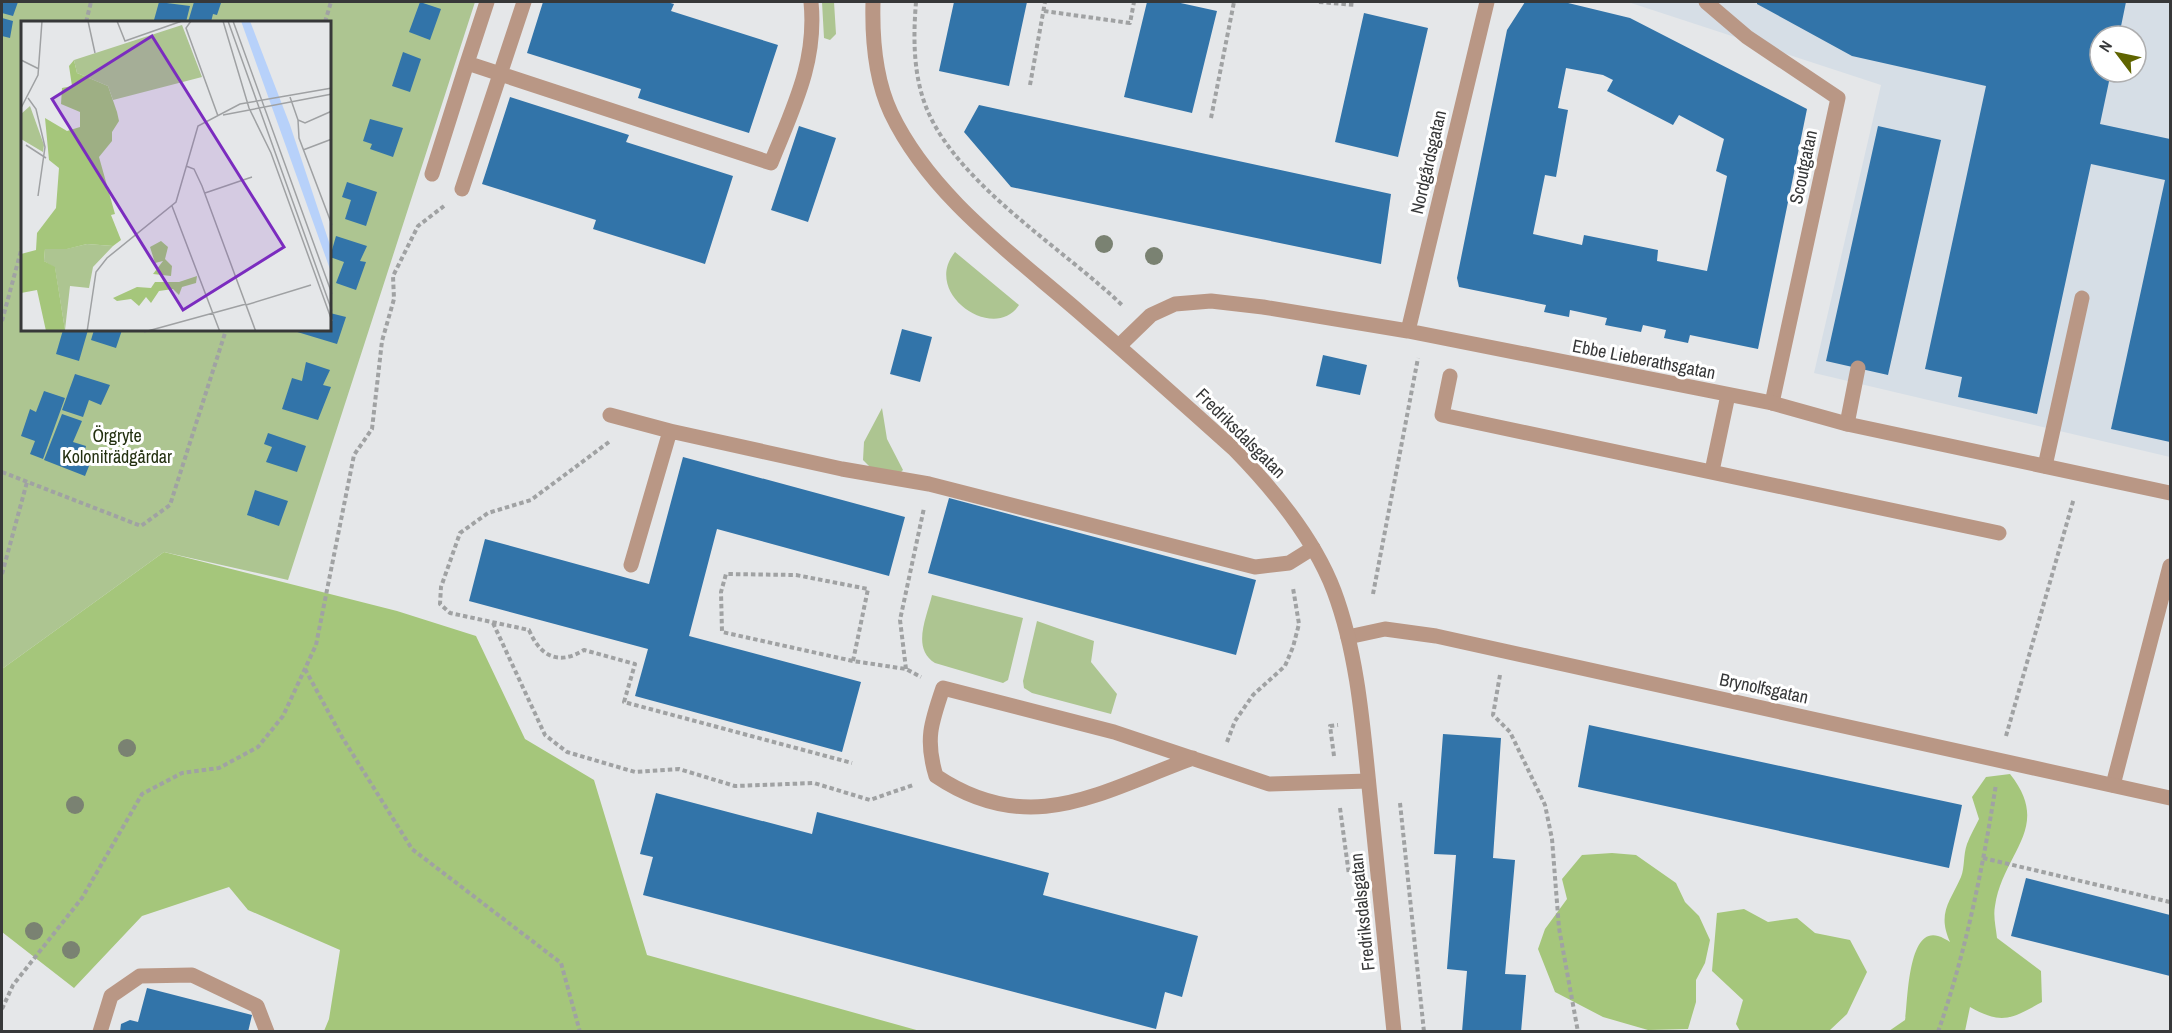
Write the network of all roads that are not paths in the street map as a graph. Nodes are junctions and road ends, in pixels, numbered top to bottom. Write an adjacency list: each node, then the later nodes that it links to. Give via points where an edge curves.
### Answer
1 (487, 2): 7 (street)
2 (524, 2): 8 (street)
3 (811, 2): 8 (street, via 814,29 807,74 771,163)
4 (873, 2): 13 (street, Fredriksdalsgatan, via 878,77 891,114 919,158 994,239)
5 (1487, 2): 12 (street, Nordgårdsgatan)
6 (1706, 2): 17 (street, Scoutgatan, via 1747,37 1838,98)
7 (467, 63): 8 (street); 9 (street)
8 (500, 74): 10 (street)
9 (432, 174)
10 (462, 189)
11 (2082, 298): 21 (street)
12 (1407, 331): 13 (street, Ebbe Lieberathsgatan, via 1211,301 1175,304 1151,315); 16 (street, Ebbe Lieberathsgatan)
13 (1119, 346): 25 (street, Fredriksdalsgatan, via 1265,480)
14 (1858, 368): 19 (street)
15 (1450, 376): 22 (street, via 1442,415)
16 (1728, 395): 17 (street, Ebbe Lieberathsgatan); 22 (street)
17 (1772, 403): 19 (street, Ebbe Lieberathsgatan)
18 (610, 415): 20 (street)
19 (1847, 423): 21 (street, Ebbe Lieberathsgatan)
20 (670, 431): 25 (street, via 930,484 1255,567 1289,563); 26 (street)
21 (2044, 466): 23 (street, Ebbe Lieberathsgatan)
22 (1712, 471): 24 (street)
23 (2170, 493)
24 (1999, 533)
25 (1313, 548): 28 (street, Fredriksdalsgatan, via 1334,590)
26 (631, 566)
27 (2170, 566): 31 (street)
28 (1348, 638): 30 (street, Fredriksdalsgatan); 31 (street, Brynolfsgatan, via 1384,629 1436,636)
29 (1193, 758): 29 (street, via 1114,732 943,688 929,729 936,776 979,801 1015,808 1062,806); 30 (street, via 1269,784)
30 (1368, 781): 35 (street, Fredriksdalsgatan)
31 (2113, 785): 32 (street, Brynolfsgatan)
32 (2170, 798)
33 (100, 1032): 34 (street, via 111,996 140,976 192,975 257,1006)
34 (267, 1032)
35 (1394, 1032)

